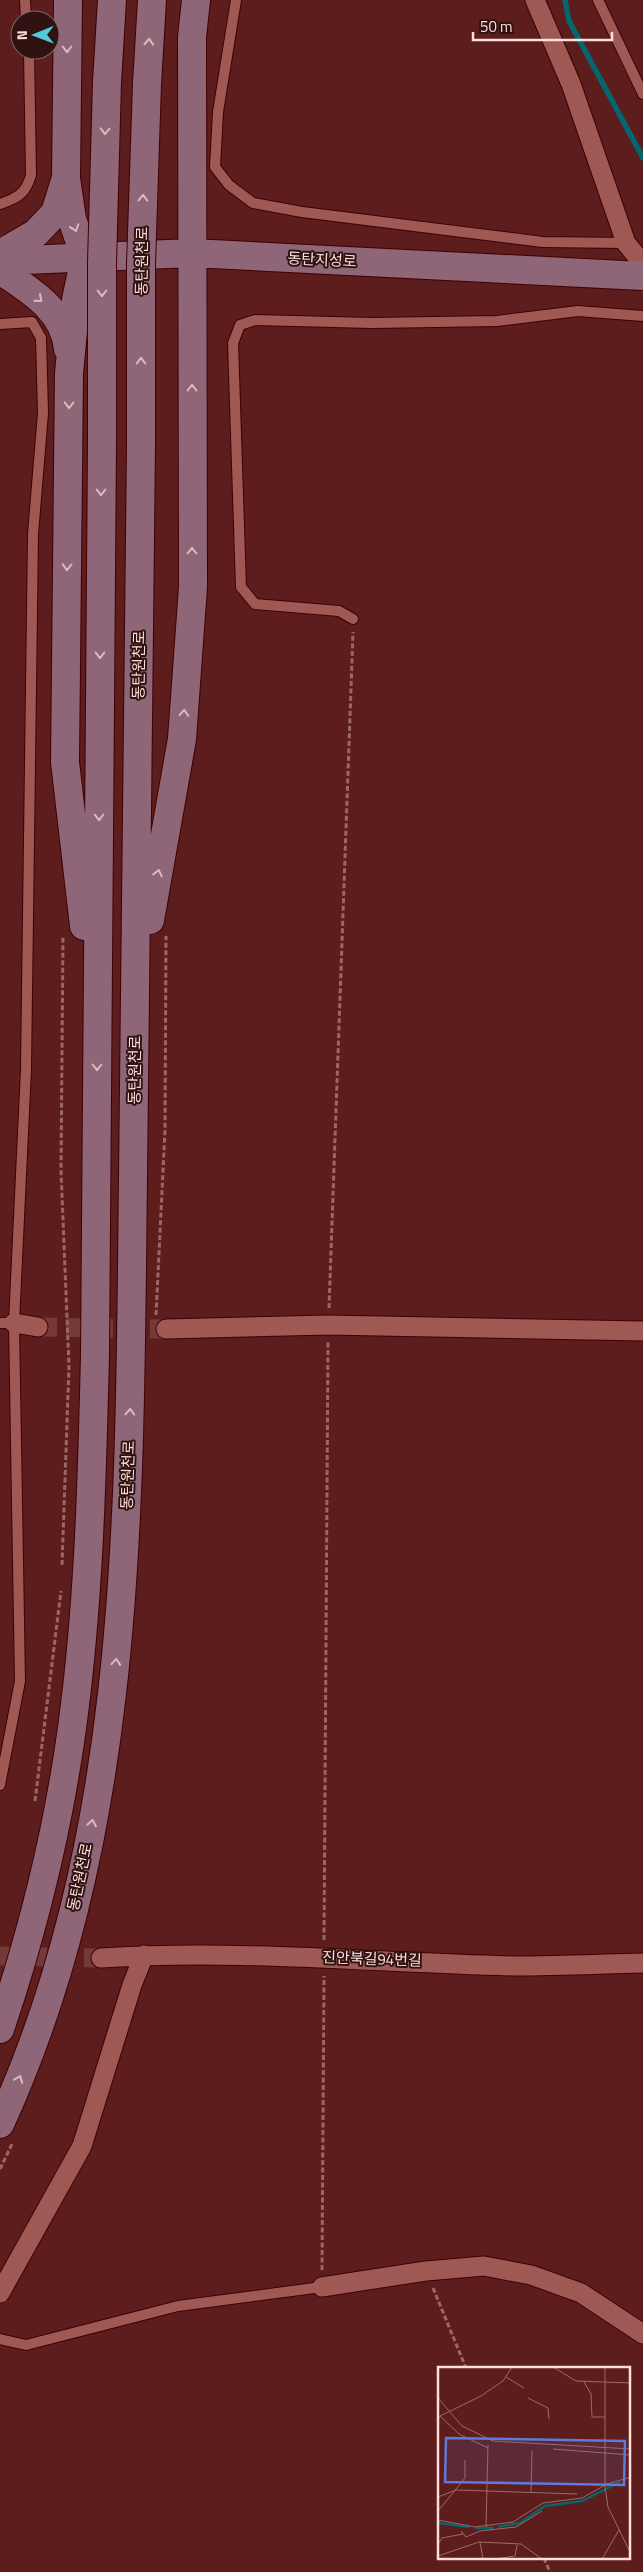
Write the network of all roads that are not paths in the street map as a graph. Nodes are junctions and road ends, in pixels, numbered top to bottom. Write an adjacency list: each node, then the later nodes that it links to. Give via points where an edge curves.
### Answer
1 (68, 0): 10 (main road, one-way to 10)
2 (112, 0): 25 (main road, one-way to 25, bridge, via 102,263)
3 (152, 0): 24 (main road, 동탄원천로, one-way to 3, bridge, via 142,245)
4 (196, 0): 13 (main road, via 192,37)
5 (236, 0): 12 (lane, via 218,112 215,167 228,186 253,204 543,242)
6 (535, 0): 12 (street, via 571,84)
7 (598, 0): 9 (lane)
8 (28, 60): 11 (lane, via 31,175 28,189 16,199)
9 (643, 94)
10 (66, 178): 14 (main road, via 55,213 36,233); 15 (main road, one-way to 15, via 72,219)
11 (0, 204)
12 (626, 243): 17 (street)
13 (192, 253): 15 (main road, 동탄지성로); 19 (main road, 동탄지성로); 24 (main road, one-way to 13, via 182,738 192,587)
14 (0, 254)
15 (85, 257): 16 (main road, 동탄지성로); 22 (main road, via 76,300)
16 (0, 261)
17 (643, 264)
18 (0, 270): 22 (main road, one-way to 22, via 38,296 56,314 67,340)
19 (643, 276)
20 (643, 316): 23 (lane, via 578,311 496,321 372,323 254,320 240,325 233,343 241,587 256,604 339,611)
21 (0, 324): 26 (lane, via 32,322 41,338 43,413 34,534 26,1069)
22 (69, 373): 25 (main road, one-way to 25, via 65,762)
23 (353, 619)
24 (135, 1025): 35 (main road, 동탄원천로, one-way to 24, via 42,2021 69,1932 101,1771 115,1676 126,1525)
25 (98, 1026): 34 (main road, one-way to 34, via 92,1459 82,1645 72,1728 40,1899)
26 (7, 1323): 27 (street); 30 (lane, via 20,1681)
27 (38, 1327)
28 (166, 1329): 29 (street, via 328,1325)
29 (643, 1331)
30 (0, 1785)
31 (144, 1955): 32 (street, 진안북길94번길); 33 (street, 진안북길94번길, via 324,1957 515,1966); 37 (street, via 82,2146)
32 (101, 1958)
33 (643, 1963)
34 (0, 2029)
35 (0, 2124)
36 (322, 2288): 38 (street, via 426,2271 484,2266 531,2275 581,2292); 39 (lane, via 178,2306 26,2345)
37 (0, 2292)
38 (643, 2334)
39 (0, 2339)

